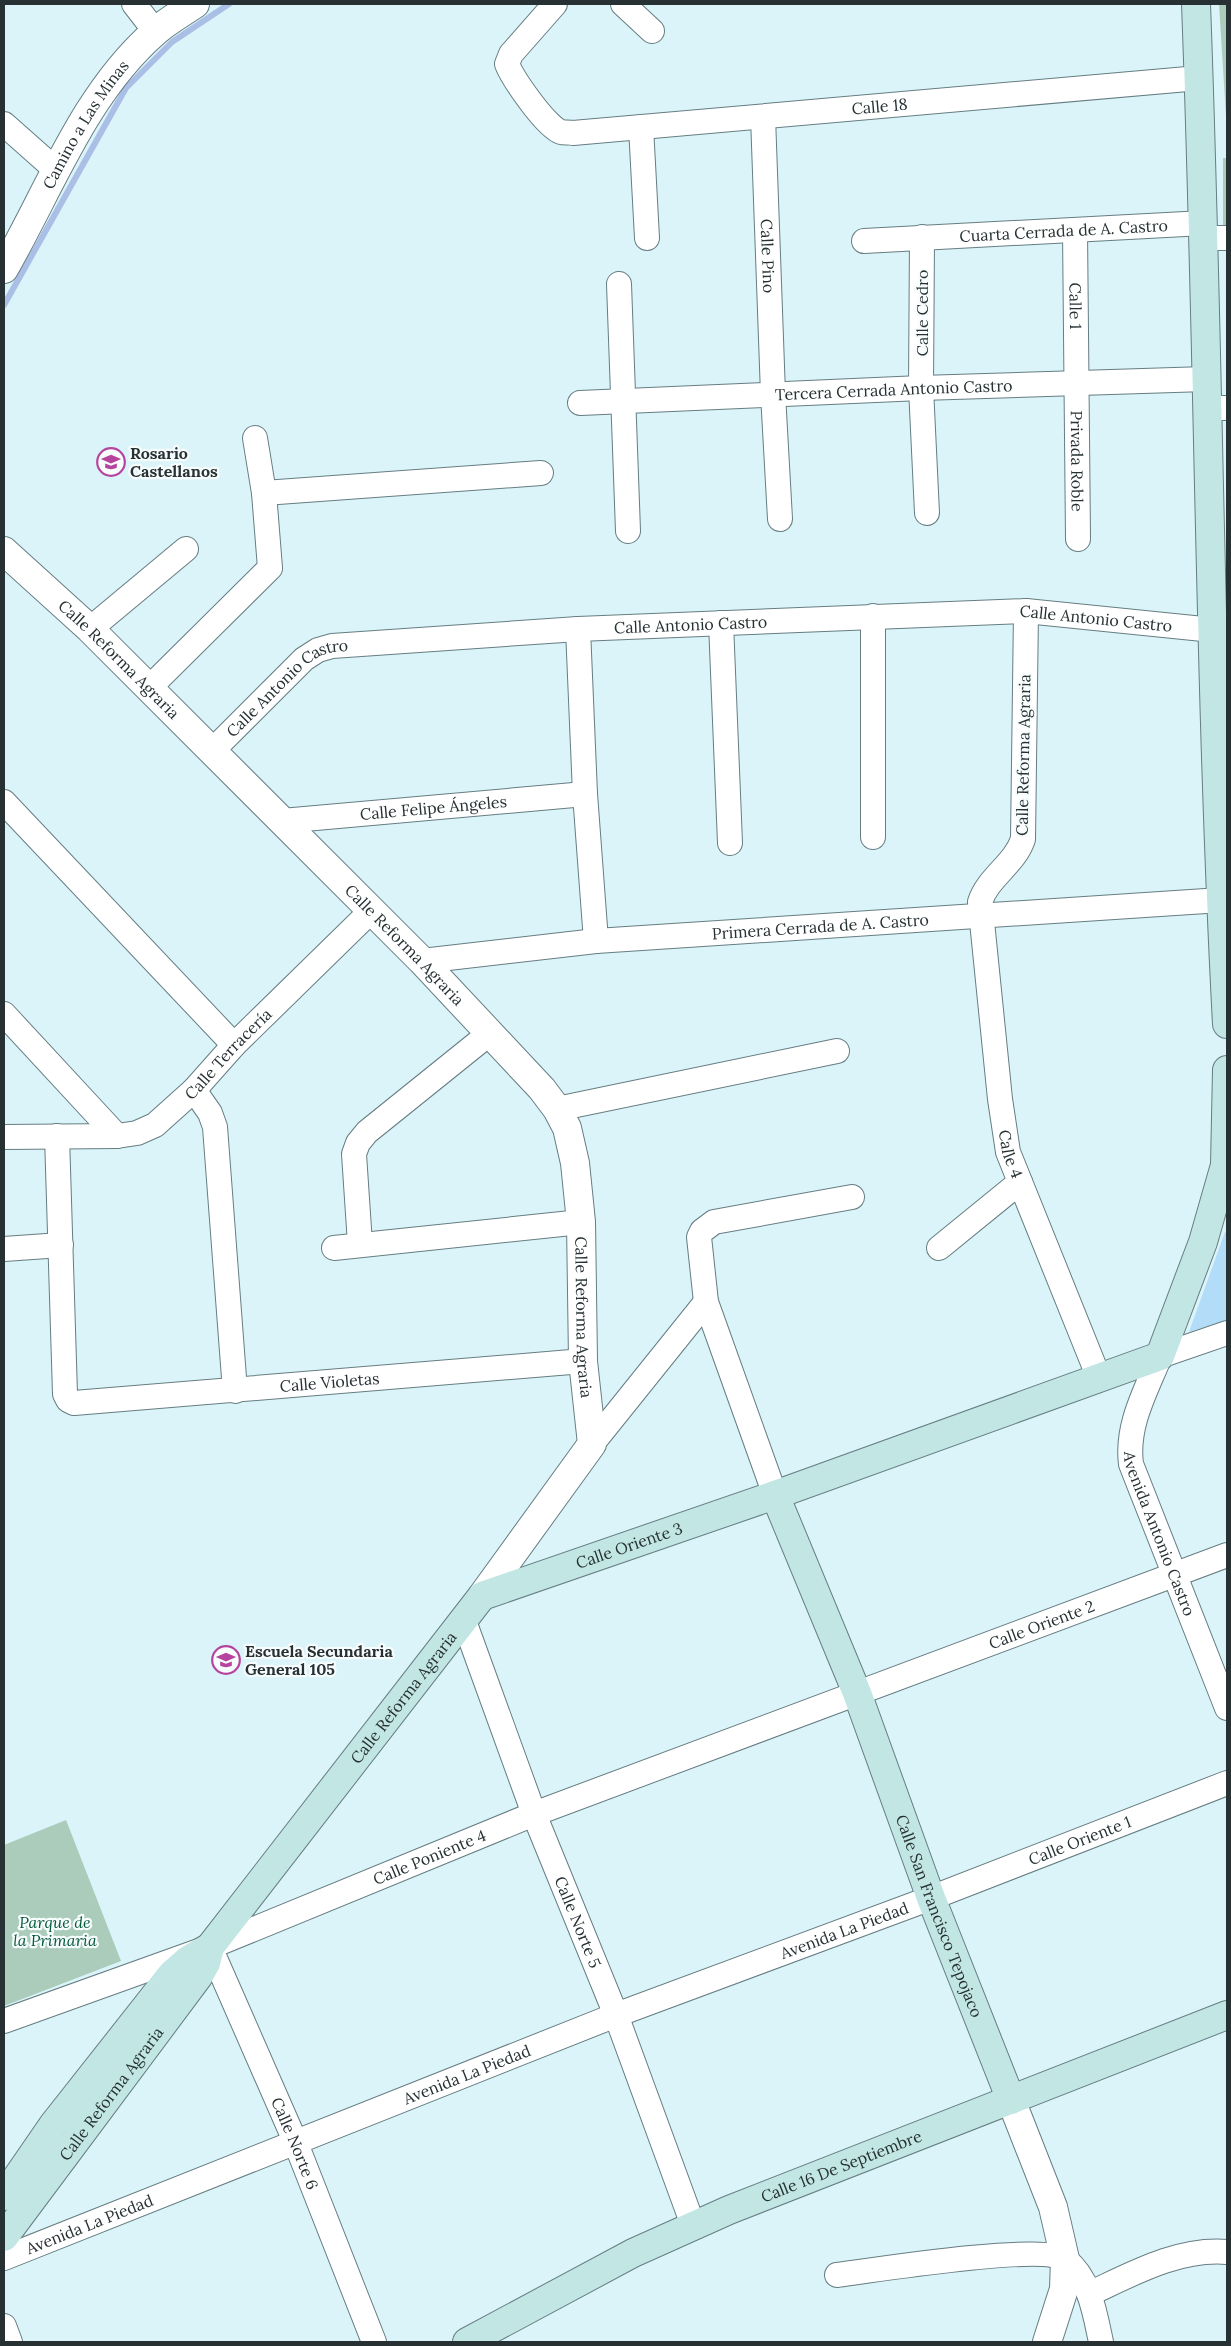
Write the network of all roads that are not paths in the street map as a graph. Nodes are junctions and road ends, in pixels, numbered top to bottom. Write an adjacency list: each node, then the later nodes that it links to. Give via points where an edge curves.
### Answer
1 (134, 4): 6 (street)
2 (196, 4): 6 (street, Camino a Las Minas)
3 (555, 4): 11 (street, Calle 18, via 511,54 507,64 529,98 561,132)
4 (623, 4): 7 (street)
5 (1196, 4): 8 (main road)
6 (155, 31): 12 (street, Camino a Las Minas, via 124,62 96,99)
7 (652, 31)
8 (1199, 78): 9 (street, Calle 18); 14 (main road)
9 (763, 116): 11 (street, Calle 18); 23 (street, Calle Pino)
10 (4, 124): 12 (street)
11 (641, 126): 16 (street)
12 (57, 172): 18 (street, Camino a Las Minas)
13 (1075, 230): 14 (street, Cuarta Cerrada de A. Castro); 15 (street, Cuarta Cerrada de A. Castro); 21 (street, Calle 1)
14 (1212, 233): 20 (main road)
15 (922, 237): 17 (street, Cuarta Cerrada de A. Castro); 22 (street, Calle Cedro)
16 (647, 238)
17 (864, 241)
18 (4, 266)
19 (619, 284): 24 (street)
20 (1206, 379): 21 (street, Tercera Cerrada Antonio Castro); 26 (main road)
21 (1077, 382): 22 (street, Tercera Cerrada Antonio Castro); 33 (street, Privada Roble)
22 (921, 388): 23 (street, Tercera Cerrada Antonio Castro); 30 (street, Calle Cedro)
23 (773, 394): 24 (street, Tercera Cerrada Antonio Castro); 31 (street, Calle Pino)
24 (625, 401): 25 (street, Tercera Cerrada Antonio Castro); 32 (street)
25 (580, 403)
26 (1217, 408): 34 (main road)
27 (255, 438): 29 (street)
28 (541, 473): 29 (street)
29 (264, 492): 43 (street, via 270,568)
30 (927, 513)
31 (780, 519)
32 (628, 530)
33 (1078, 539)
34 (1219, 542): 42 (main road)
35 (186, 549): 40 (street)
36 (4, 551): 40 (street, Calle Reforma Agraria)
37 (1026, 611): 38 (street, Calle Antonio Castro); 42 (street, Calle Antonio Castro); 53 (street, Calle Reforma Agraria, via 1023,839 1020,848 983,891 980,902)
38 (873, 616): 39 (street, Calle Antonio Castro); 48 (street)
39 (721, 623): 41 (street, Calle Antonio Castro); 49 (street)
40 (90, 629): 43 (street, Calle Reforma Agraria)
41 (578, 629): 44 (street, Calle Antonio Castro, via 332,646 318,650 304,659); 45 (street)
42 (1213, 630): 50 (main road)
43 (148, 689): 44 (street, Calle Reforma Agraria)
44 (211, 752): 47 (street, Calle Reforma Agraria)
45 (585, 794): 47 (street, Calle Felipe Ángeles); 54 (street)
46 (4, 802): 59 (street)
47 (282, 821): 52 (street, Calle Reforma Agraria)
48 (873, 837)
49 (730, 842)
50 (1222, 847): 51 (main road)
51 (1221, 900): 53 (street, Primera Cerrada de A. Castro); 57 (main road)
52 (370, 912): 55 (street, Calle Reforma Agraria); 59 (street, Calle Terracería)
53 (982, 915): 54 (street, Primera Cerrada de A. Castro); 68 (street, Calle 4, via 1000,1099 1008,1152)
54 (596, 941): 55 (street, Primera Cerrada de A. Castro)
55 (422, 961): 58 (street, Calle Reforma Agraria)
56 (4, 1014): 65 (street)
57 (1227, 1024)
58 (490, 1033): 63 (street, Calle Reforma Agraria); 71 (street, via 367,1132 358,1143 354,1154)
59 (234, 1045): 62 (street, Calle Terracería)
60 (837, 1051): 63 (street)
61 (1227, 1070): 67 (main road)
62 (194, 1090): 65 (street, Calle Terracería, via 155,1125 137,1133); 81 (street, via 210,1113 215,1127)
63 (557, 1109): 70 (street, Calle Reforma Agraria, via 567,1128 575,1163)
64 (57, 1136): 65 (street, Calle Terracería); 66 (street, Calle Terracería); 72 (street)
65 (118, 1136)
66 (4, 1137)
67 (1226, 1164): 78 (main road, via 1203,1242)
68 (1020, 1182): 74 (street); 80 (street, Calle 4)
69 (852, 1197): 76 (street, via 714,1222 707,1227 698,1244)
70 (580, 1222): 71 (street); 79 (street, Calle Reforma Agraria)
71 (360, 1244): 73 (street)
72 (61, 1245): 75 (street); 81 (street, Calle Violetas, via 65,1394 68,1400 74,1404)
73 (334, 1248)
74 (939, 1248)
75 (4, 1249)
76 (706, 1302): 82 (street, Calle Reforma Agraria); 83 (street)
77 (1227, 1333): 78 (street)
78 (1160, 1356): 80 (main road, Calle Oriente 3); 85 (street, Avenida Antonio Castro, via 1132,1426 1130,1451 1131,1464)
79 (583, 1361): 81 (street, Calle Violetas); 82 (street, Calle Reforma Agraria)
80 (1099, 1378): 83 (main road, Calle Oriente 3)
81 (235, 1391)
82 (592, 1444): 86 (street, Calle Reforma Agraria)
83 (776, 1495): 86 (main road, Calle Oriente 3); 88 (main road, Calle San Francisco Tepojaco)
84 (1227, 1555): 85 (street, Calle Oriente 2)
85 (1175, 1575): 88 (street, Calle Oriente 2); 89 (street, Avenida Antonio Castro)
86 (482, 1596): 87 (main road, Calle Reforma Agraria)
87 (464, 1621): 91 (street, Calle Norte 5); 93 (main road, Calle Reforma Agraria)
88 (857, 1693): 91 (street, Calle Poniente 4); 92 (main road, Calle San Francisco Tepojaco)
89 (1227, 1708)
90 (1227, 1783): 92 (street, Calle Oriente 1)
91 (534, 1814): 93 (street, Calle Poniente 4); 94 (street, Calle Norte 5)
92 (931, 1898): 94 (street, Avenida La Piedad); 97 (main road, Calle San Francisco Tepojaco)
93 (210, 1947): 96 (street, Calle Poniente 4); 98 (street, Calle Norte 6); 99 (main road, Calle Reforma Agraria, via 172,1974 53,2125); 101 (main road, Calle Reforma Agraria, via 198,1977)
94 (616, 2014): 98 (street, Avenida La Piedad); 100 (street, Calle Norte 5)
95 (1227, 2015): 97 (main road, Calle 16 De Septiembre)
96 (4, 2021)
97 (1011, 2100): 100 (main road, Calle 16 De Septiembre); 104 (street, Calle San Francisco Tepojaco, via 1052,2207)
98 (295, 2140): 103 (street, Avenida La Piedad); 108 (street, Calle Norte 6)
99 (4, 2196)
100 (693, 2225): 110 (main road, Calle 16 De Septiembre, via 588,2276)
101 (4, 2237)
102 (1227, 2252): 106 (street, via 1214,2251 1164,2260)
103 (4, 2258)
104 (1065, 2259): 105 (street, via 1047,2254 1016,2254); 106 (street, via 1082,2279); 111 (street, Calle San Francisco Tepojaco, via 1064,2289)
105 (837, 2275)
106 (1088, 2294): 112 (street)
107 (4, 2326): 109 (street)
108 (366, 2340)
109 (10, 2342)
110 (467, 2342)
111 (1047, 2342)
112 (1102, 2342)

